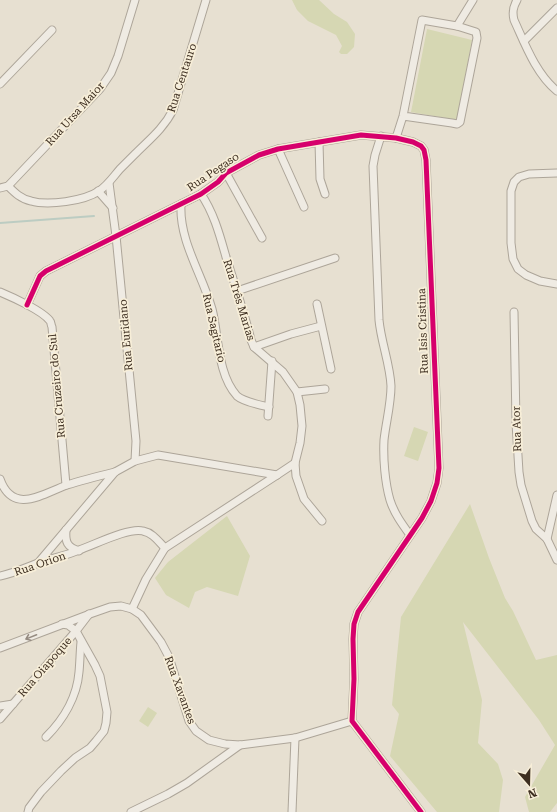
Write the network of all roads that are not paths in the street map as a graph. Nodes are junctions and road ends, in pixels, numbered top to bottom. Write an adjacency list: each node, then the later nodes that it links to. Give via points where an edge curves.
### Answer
1 (206, 0): 18 (street, Rua Centauro, via 173,110 167,122 119,169)
2 (473, 0): 6 (street)
3 (517, 0): 8 (street, via 512,12)
4 (134, 1): 19 (street, Rua Ursa Maior, via 111,73 100,89)
5 (557, 8): 8 (street)
6 (457, 26): 11 (street, via 422,20); 11 (street, via 476,32 477,38 460,122 452,124)
7 (52, 30): 9 (street)
8 (524, 41): 10 (street, via 539,69)
9 (0, 84)
10 (557, 91)
11 (403, 116): 13 (street)
12 (382, 136): 13 (street, Rua Pegaso); 14 (street, Rua Pegaso, via 361,135); 53 (street, via 373,166 380,336 391,384 384,440 385,469 390,500)
13 (396, 138): 53 (street, Rua Isis Cristina, via 421,146 426,160 439,468 431,501)
14 (320, 142): 15 (street, Rua Pegaso); 23 (street, via 320,179)
15 (278, 149): 16 (street, Rua Pegaso, via 259,155); 25 (street)
16 (226, 173): 22 (street, Rua Pegaso); 28 (street)
17 (557, 174): 30 (street, via 529,174 519,177 514,182 511,191 510,243 518,269 540,281)
18 (109, 183): 21 (street, Rua Centauro); 26 (street, Rua Euridano)
19 (8, 186): 20 (street); 21 (street, Rua Centauro, via 18,196 31,202 50,203 80,199)
20 (0, 188)
21 (98, 191): 26 (street)
22 (201, 194): 24 (street, Rua Pegaso); 31 (street, Rua Três Marias, via 215,222)
23 (325, 194)
24 (181, 204): 27 (street, Rua Pegaso); 42 (street, Rua Sagitario, via 180,218 184,234 212,309 226,378 238,396 254,404)
25 (304, 207)
26 (113, 208): 27 (street, Rua Euridano)
27 (116, 236): 34 (street, Rua Pegaso, via 46,271 40,276); 44 (street, Rua Euridano, via 136,441)
28 (262, 238)
29 (336, 258): 31 (street)
30 (557, 284)
31 (237, 291): 37 (street, Rua Três Marias)
32 (0, 292): 34 (street, Rua Cruzeiro do Sul)
33 (317, 304): 36 (street)
34 (27, 305): 49 (street, Rua Cruzeiro do Sul, via 49,320 52,327)
35 (514, 312): 54 (street, Rua Ator, via 518,472 532,521 536,529)
36 (321, 326): 37 (street); 39 (street)
37 (254, 347): 38 (street, Rua Três Marias)
38 (272, 360): 41 (street, Rua Três Marias, via 284,372); 42 (street)
39 (331, 369)
40 (325, 389): 41 (street)
41 (297, 392): 45 (street, Rua Três Marias, via 302,426)
42 (269, 407): 43 (street)
43 (268, 416)
44 (135, 461): 46 (street); 47 (street, via 158,455)
45 (295, 463): 47 (street); 51 (street, via 296,476 304,499)
46 (115, 472): 49 (street); 52 (street)
47 (277, 476): 55 (street)
48 (0, 479): 49 (street, via 2,486 17,499 30,500)
49 (66, 485)
50 (557, 495): 54 (street)
51 (322, 521)
52 (66, 530): 56 (street, Rua Orion, via 66,541 72,549); 58 (street)
53 (410, 535): 69 (street, via 358,612 354,624)
54 (547, 539): 57 (street, Rua Ator)
55 (165, 548): 56 (street, Rua Orion, via 152,534 142,530 131,531); 60 (street)
56 (79, 551): 58 (street, Rua Orion)
57 (557, 560)
58 (38, 563): 59 (street, Rua Orion)
59 (0, 576)
60 (132, 609): 61 (street, via 110,607); 72 (street, Rua Xavantes, via 141,615 169,657 189,721 196,732 209,740)
61 (90, 614): 62 (street); 63 (street, Rua Oiapoque)
62 (62, 624): 63 (street); 65 (street, one-way to 65)
63 (76, 631): 64 (street); 66 (street, Rua Oiapoque)
64 (81, 641): 70 (street, via 77,686 64,715); 73 (street, via 100,676 107,712 104,731 90,748 62,771)
65 (0, 648)
66 (13, 704): 67 (street); 68 (street, Rua Oiapoque)
67 (0, 706)
68 (0, 719)
69 (352, 721): 71 (street, Rua Xavantes); 76 (street)
70 (46, 737)
71 (295, 738): 72 (street, Rua Xavantes); 75 (street)
72 (240, 745): 74 (street, via 187,783)
73 (28, 810)
74 (131, 812)
75 (292, 812)
76 (421, 812)

